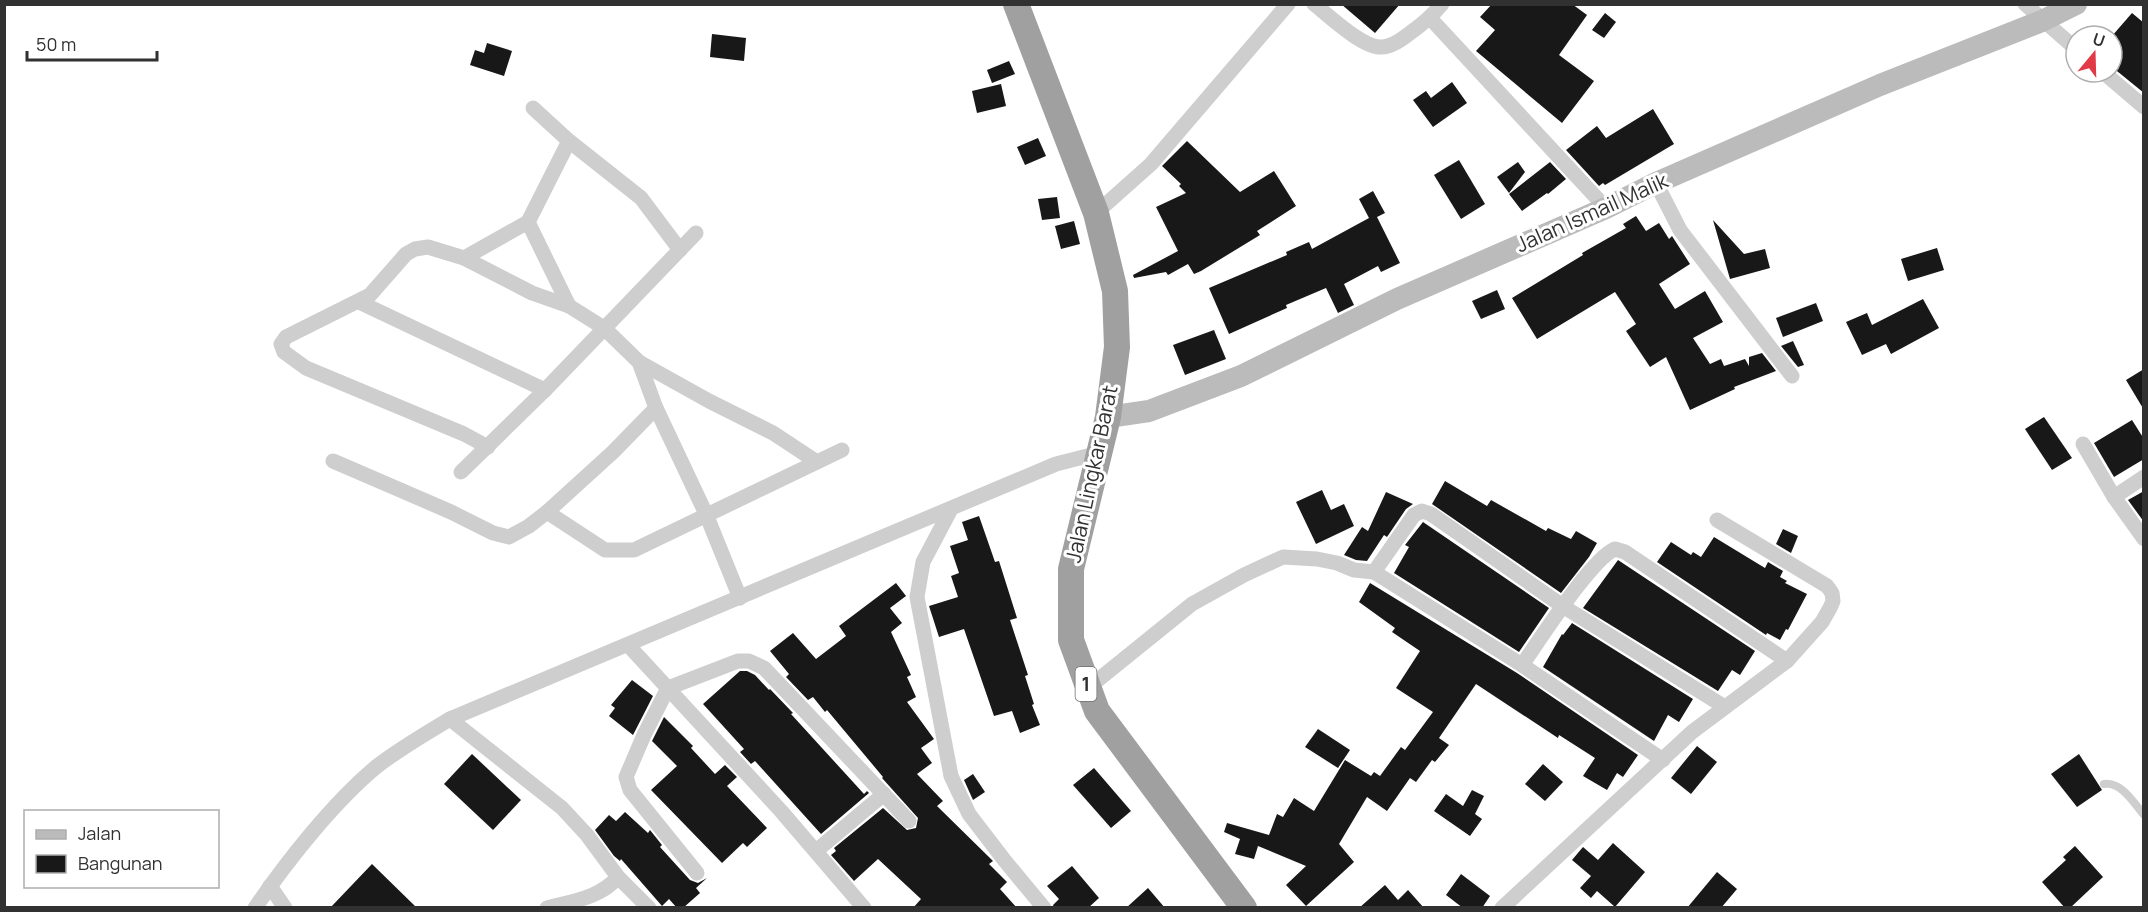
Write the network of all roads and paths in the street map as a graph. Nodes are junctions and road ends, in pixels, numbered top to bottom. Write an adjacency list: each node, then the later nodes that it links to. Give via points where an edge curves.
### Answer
1 (1016, 4): 16 (highway, Jalan Lingkar Barat / 1)
2 (1288, 4): 16 (street, via 1151,164)
3 (1314, 4): 7 (street, via 1357,37 1381,48 1399,41)
4 (1442, 4): 7 (street)
5 (2025, 4): 8 (street)
6 (2076, 4): 8 (main road, Jalan Ismail Malik)
7 (1430, 18): 15 (street)
8 (2042, 21): 9 (street); 14 (main road, Jalan Ismail Malik, via 1880,85)
9 (2064, 39)
10 (2117, 84): 11 (street)
11 (2144, 107)
12 (533, 108): 13 (street)
13 (569, 141): 17 (street); 19 (street, via 641,198)
14 (1656, 183): 15 (main road, Jalan Ismail Malik); 25 (street, via 1680,230)
15 (1606, 208): 28 (main road, Jalan Ismail Malik, via 1397,299 1241,376 1149,411)
16 (1096, 213): 28 (highway, Jalan Lingkar Barat / 1, via 1115,291 1117,347)
17 (528, 222): 20 (street); 22 (street)
18 (696, 233): 19 (street)
19 (680, 250): 23 (street)
20 (464, 258): 21 (street, via 428,248 415,249); 22 (street, via 532,293)
21 (359, 302): 26 (street); 30 (street, via 286,337 281,344 284,352 306,368)
22 (569, 306): 23 (street)
23 (604, 328): 24 (street); 26 (street)
24 (639, 362): 27 (street); 34 (street, via 773,433)
25 (1792, 376)
26 (545, 390): 30 (street)
27 (656, 408): 39 (street); 40 (street)
28 (1108, 417): 32 (highway, Jalan Lingkar Barat / 1)
29 (2083, 444): 37 (street)
30 (488, 447): 35 (street)
31 (842, 450): 34 (street)
32 (1099, 453): 38 (street, via 1056,464); 50 (highway, Jalan Lingkar Barat / 1, via 1071,569 1071,640)
33 (333, 462): 39 (street, via 509,537)
34 (817, 462): 40 (street)
35 (461, 472)
36 (2144, 477): 37 (street)
37 (2114, 497): 42 (street)
38 (951, 509): 44 (street); 67 (street, via 923,562 917,597 951,776 969,814)
39 (547, 512): 40 (street, via 605,550 619,551 634,550)
40 (706, 514): 44 (street)
41 (1717, 520): 47 (street, via 1818,579 1832,593 1833,601 1822,622)
42 (2144, 539)
43 (1374, 572): 45 (street, via 1414,515 1425,511); 48 (street); 50 (street, via 1317,559 1283,557 1192,604)
44 (740, 598): 46 (street)
45 (1564, 606): 47 (street, via 1601,558 1619,549); 48 (street); 51 (street)
46 (628, 645): 49 (street); 52 (street)
47 (1787, 661): 51 (street)
48 (1522, 665): 53 (street)
49 (668, 688): 55 (street, via 738,661 756,663); 58 (street); 59 (street, via 626,777 630,790)
50 (1088, 688): 68 (highway, Jalan Lingkar Barat / 1, via 1097,711)
51 (1725, 707): 53 (street)
52 (450, 719): 60 (street, via 562,808); 61 (street, via 376,768 339,802)
53 (1663, 760): 69 (street)
54 (2104, 784): 56 (lane, via 2119,786)
55 (884, 794): 57 (street); 58 (street)
56 (2144, 814)
57 (909, 821)
58 (816, 851): 66 (street)
59 (698, 873)
60 (618, 877): 64 (street, via 595,895); 65 (street)
61 (270, 885): 62 (street); 63 (street)
62 (255, 908)
63 (285, 908)
64 (547, 908)
65 (649, 908)
66 (864, 908)
67 (1044, 908)
68 (1244, 908)
69 (1502, 908)

